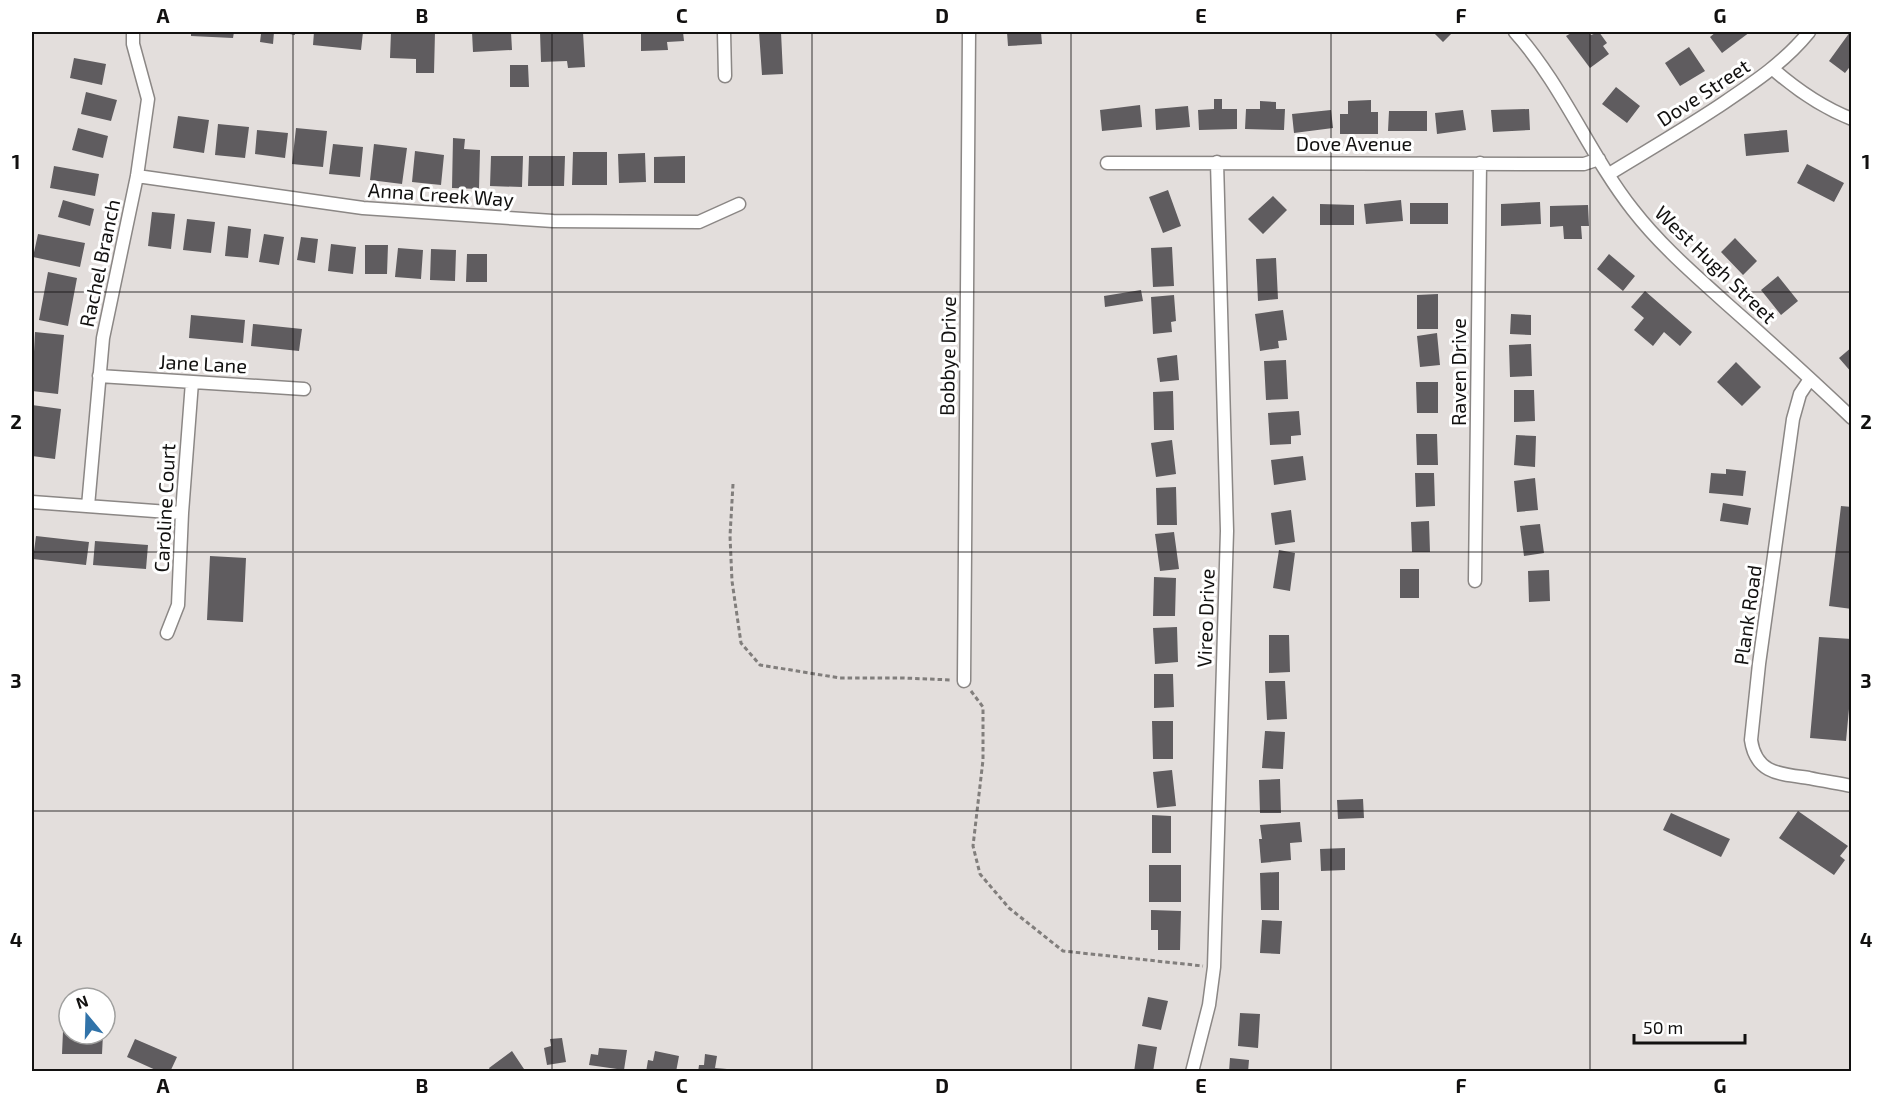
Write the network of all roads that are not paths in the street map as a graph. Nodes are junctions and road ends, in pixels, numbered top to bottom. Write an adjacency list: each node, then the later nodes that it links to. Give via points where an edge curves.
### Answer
1 (134, 32): 14 (street, Rachel Branch, via 148,99)
2 (724, 32): 7 (street)
3 (969, 32): 26 (street, Bobbye Drive)
4 (1515, 32): 9 (street, West Hugh Street, via 1552,79)
5 (1809, 32): 6 (street, Dove Street)
6 (1773, 69): 8 (street, via 1800,92); 13 (street, Dove Street)
7 (725, 76)
8 (1851, 119)
9 (1599, 159): 12 (street, Dove Avenue, via 1584,164); 13 (street, West Hugh Street)
10 (1217, 162): 11 (street, Dove Avenue); 12 (street, Dove Avenue); 28 (street, Vireo Drive, via 1227,531 1214,967)
11 (1107, 163)
12 (1480, 163): 24 (street, Raven Drive)
13 (1609, 174): 17 (street, West Hugh Street, via 1631,208 1670,252)
14 (137, 176): 15 (street, Anna Creek Way, via 363,208 553,221 699,222); 16 (street, Rachel Branch, via 103,338)
15 (739, 204)
16 (99, 376): 18 (street, Jane Lane); 22 (street, Rachel Branch)
17 (1810, 379): 20 (street, West Hugh Street); 27 (street, Plank Road, via 1800,394 1793,419 1751,740 1759,762 1772,771)
18 (192, 382): 19 (street, Jane Lane); 23 (street, Caroline Court)
19 (304, 388)
20 (1851, 418)
21 (32, 502): 22 (street)
22 (88, 506): 23 (street)
23 (182, 513): 25 (street, Caroline Court, via 178,605)
24 (1475, 581)
25 (167, 633)
26 (964, 681)
27 (1851, 786)
28 (1192, 1071)

